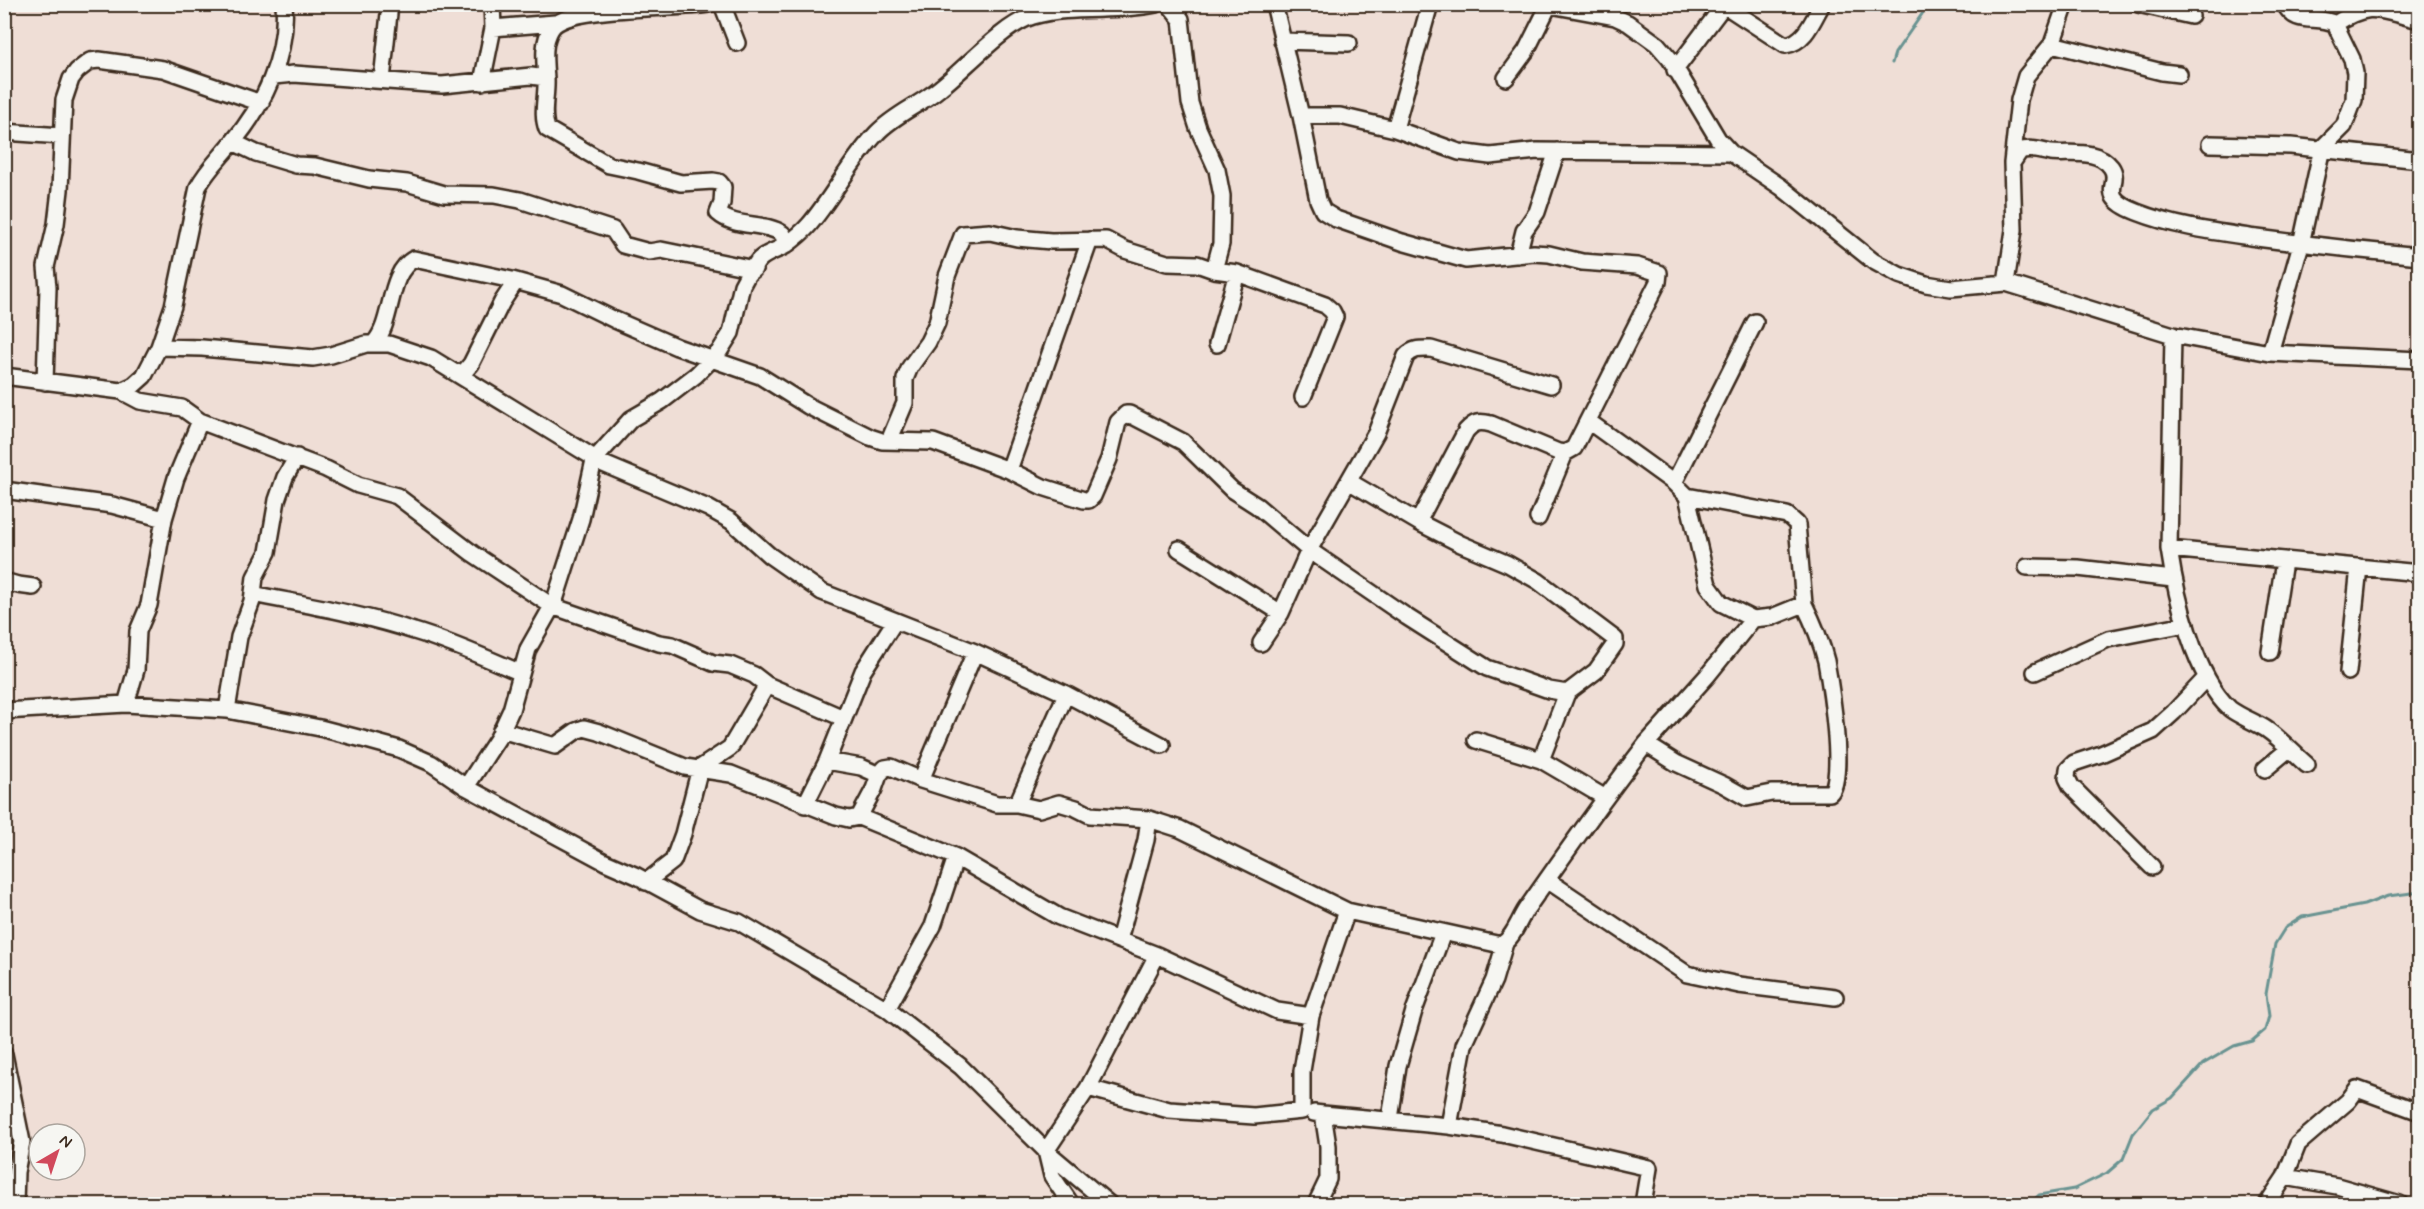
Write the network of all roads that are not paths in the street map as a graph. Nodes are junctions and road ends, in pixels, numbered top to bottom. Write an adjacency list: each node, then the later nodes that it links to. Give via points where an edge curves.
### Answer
1 (284, 4): 29 (street, via 283,41)
2 (390, 4): 32 (street)
3 (492, 4): 22 (street)
4 (709, 4): 17 (street, via 693,8)
5 (722, 4): 24 (street)
6 (1156, 4): 48 (street, via 1135,9 1047,13 1008,29 938,90 877,132 820,212)
7 (1169, 4): 52 (street, via 1181,19 1190,103 1217,170 1222,196 1221,244)
8 (1274, 4): 23 (street)
9 (1430, 4): 36 (street)
10 (1545, 4): 15 (street)
11 (1822, 4): 16 (street, via 1807,31 1785,45)
12 (2066, 4): 26 (street)
13 (2138, 4): 18 (street)
14 (2285, 4): 21 (street, via 2294,16)
15 (1550, 5): 27 (street, via 1628,23 1657,44); 31 (street, via 1526,51)
16 (1724, 5): 27 (street)
17 (600, 8): 20 (street)
18 (2191, 16)
19 (2420, 20): 21 (street, via 2366,7 2352,11)
20 (555, 23): 22 (street); 30 (street, via 544,52)
21 (2335, 24): 41 (street, via 2352,59 2354,100 2343,126)
22 (493, 28): 33 (street)
23 (1282, 41): 25 (street); 35 (street)
24 (737, 43)
25 (1349, 43)
26 (2052, 44): 28 (street); 45 (street, via 2032,66 2021,89)
27 (1675, 70): 43 (street)
28 (2179, 74)
29 (274, 76): 32 (street); 34 (street)
30 (546, 78): 33 (street); 48 (street, via 543,115 547,129 609,165 681,183 719,182 723,187 718,213 730,220 777,230 783,234)
31 (1506, 78)
32 (382, 80): 33 (street, via 442,85)
33 (482, 82)
34 (261, 103): 38 (street, via 163,69 90,61 77,71 66,89); 39 (street)
35 (1300, 116): 36 (street, via 1340,116); 49 (street, via 1323,211 1402,242 1466,260)
36 (1395, 129): 42 (street, via 1459,152 1490,156)
37 (4, 132): 38 (street)
38 (62, 136): 66 (street, via 56,225 46,267)
39 (233, 142): 51 (street, via 296,165 391,180 444,194 520,200 613,230 623,245); 60 (street, via 198,187 176,297)
40 (2210, 144): 41 (street)
41 (2322, 148): 44 (street); 47 (street)
42 (1557, 152): 43 (street); 49 (street, via 1538,212 1524,231)
43 (1731, 153): 55 (street, via 1781,187 1872,261 1899,275 1951,288)
44 (2420, 160)
45 (2012, 164): 47 (street, via 2020,150 2025,149 2086,153 2111,168 2113,196 2137,212 2179,225); 55 (street, via 2014,230)
46 (1090, 240): 52 (street, via 1106,240 1167,263 1197,264); 72 (street, via 963,234 947,276 937,323 905,379 904,403); 76 (street)
47 (2301, 244): 50 (street); 61 (street)
48 (785, 246): 51 (street, via 765,255)
49 (1518, 255): 71 (street, via 1556,255 1582,262 1637,266 1659,273)
50 (2420, 256)
51 (754, 270): 62 (street, via 742,285 731,333)
52 (1214, 270): 53 (street)
53 (1237, 273): 59 (street); 69 (street, via 1332,311 1335,318)
54 (516, 281): 58 (street, via 414,259 399,276 383,331); 62 (street, via 562,294 676,347); 64 (street, via 471,364)
55 (2006, 283): 57 (street)
56 (1755, 322): 78 (street)
57 (2173, 335): 61 (street); 85 (street)
58 (374, 343): 60 (street, via 313,358); 64 (street, via 415,351)
59 (1217, 344)
60 (159, 347): 68 (street, via 144,376)
61 (2270, 353): 63 (street)
62 (712, 358): 72 (street, via 760,376 870,437); 75 (street, via 662,401 631,419)
63 (2420, 360)
64 (457, 373): 75 (street)
65 (4, 376): 66 (street)
66 (45, 382): 68 (street)
67 (1551, 385): 77 (street, via 1431,349 1411,351)
68 (121, 391): 70 (street, via 140,401 182,408)
69 (1303, 397)
70 (200, 421): 74 (street); 82 (street)
71 (1588, 422): 73 (street, via 1574,448); 78 (street)
72 (889, 441): 76 (street, via 933,442)
73 (1565, 453): 81 (street); 83 (street, via 1491,424 1472,424)
74 (297, 457): 94 (street, via 277,500 268,552 258,570); 96 (street, via 358,485 397,496 472,553)
75 (594, 460): 96 (street, via 581,519); 99 (street, via 708,508 731,521 769,555 822,592)
76 (1009, 470): 86 (street, via 1043,487 1089,500 1105,468 1118,422 1129,414 1183,442 1232,490)
77 (1350, 482): 83 (street); 86 (street)
78 (1674, 483): 80 (street)
79 (4, 490): 82 (street, via 112,505)
80 (1687, 496): 95 (street, via 1793,519 1797,524); 98 (street, via 1708,585 1721,603)
81 (1538, 518)
82 (164, 519): 111 (street)
83 (1418, 522): 109 (street, via 1538,581 1615,639 1616,644 1596,671)
84 (1179, 549): 97 (street)
85 (2169, 549): 87 (street); 91 (street)
86 (1309, 550): 97 (street); 109 (street, via 1487,668)
87 (2284, 561): 89 (street); 103 (street)
88 (2027, 567): 91 (street, via 2078,568)
89 (2359, 567): 90 (street); 105 (street)
90 (2420, 573)
91 (2173, 579): 100 (street)
92 (4, 581): 93 (street)
93 (33, 586)
94 (253, 594): 106 (street, via 413,630); 112 (street, via 239,638)
95 (1804, 604): 98 (street, via 1772,617); 117 (street, via 1826,660 1836,729 1834,790 1824,794 1772,793 1747,798)
96 (552, 606): 106 (street, via 528,649); 108 (street, via 672,645 713,663 730,665)
97 (1281, 613): 101 (street)
98 (1753, 618): 117 (street)
99 (895, 621): 102 (street); 114 (street, via 863,671)
100 (2186, 624): 104 (street, via 2108,639); 107 (street)
101 (1261, 643)
102 (975, 652): 110 (street); 126 (street)
103 (2270, 652)
104 (2035, 672)
105 (2348, 672)
106 (521, 673): 115 (street)
107 (2205, 679): 119 (street, via 2231,709 2267,730); 134 (street, via 2152,731 2074,763 2068,770 2071,786)
108 (767, 685): 114 (street); 123 (street, via 730,748)
109 (1568, 693): 120 (street)
110 (1066, 694): 118 (street); 129 (street)
111 (126, 704): 112 (street); 113 (street)
112 (227, 710): 127 (street, via 320,728 399,749 431,763)
113 (4, 711)
114 (843, 718): 121 (street)
115 (501, 730): 123 (street, via 555,746 584,728 685,767); 127 (street)
116 (1476, 740): 120 (street)
117 (1646, 744): 128 (street)
118 (1162, 746)
119 (2289, 749): 122 (street); 124 (street)
120 (1541, 760): 128 (street)
121 (827, 761): 125 (street, via 861,767); 130 (street)
122 (2307, 765)
123 (700, 768): 130 (street, via 731,774); 136 (street, via 673,861)
124 (2265, 769)
125 (879, 775): 126 (street, via 891,767); 131 (street)
126 (921, 780): 129 (street, via 997,804)
127 (466, 788): 136 (street)
128 (1604, 797): 135 (street)
129 (1017, 804): 132 (street, via 1038,809 1059,803 1090,815)
130 (806, 805): 131 (street, via 849,819)
131 (859, 817): 133 (street)
132 (1149, 819): 137 (street, via 1180,829); 139 (street)
133 (956, 857): 139 (street, via 1059,918); 143 (street, via 933,926)
134 (2151, 867)
135 (1547, 880): 140 (street); 142 (street, via 1687,974)
136 (646, 882): 143 (street, via 700,910 739,922)
137 (1347, 911): 138 (street); 144 (street)
138 (1443, 933): 140 (street, via 1492,944); 150 (street, via 1398,1066)
139 (1119, 940): 141 (street)
140 (1505, 943): 151 (street, via 1494,980 1464,1045)
141 (1157, 955): 144 (street, via 1277,1011); 146 (street)
142 (1835, 997)
143 (887, 1009): 152 (street, via 960,1066)
144 (1311, 1016): 147 (street, via 1302,1071)
145 (4, 1054): 154 (street, via 22,1142)
146 (1088, 1088): 147 (street, via 1169,1110 1254,1116); 152 (street)
147 (1302, 1111): 149 (street)
148 (2420, 1112): 153 (street, via 2357,1089 2298,1144)
149 (1323, 1114): 150 (street); 157 (street, via 1328,1179)
150 (1390, 1119): 151 (street)
151 (1449, 1126): 158 (street, via 1502,1134 1649,1168)
152 (1046, 1151): 155 (street, via 1052,1176); 156 (street)
153 (2285, 1177): 159 (street); 160 (street, via 2337,1186)
154 (15, 1204)
155 (1071, 1204)
156 (1109, 1204)
157 (1316, 1204)
158 (1643, 1204)
159 (2267, 1204)
160 (2400, 1204)

